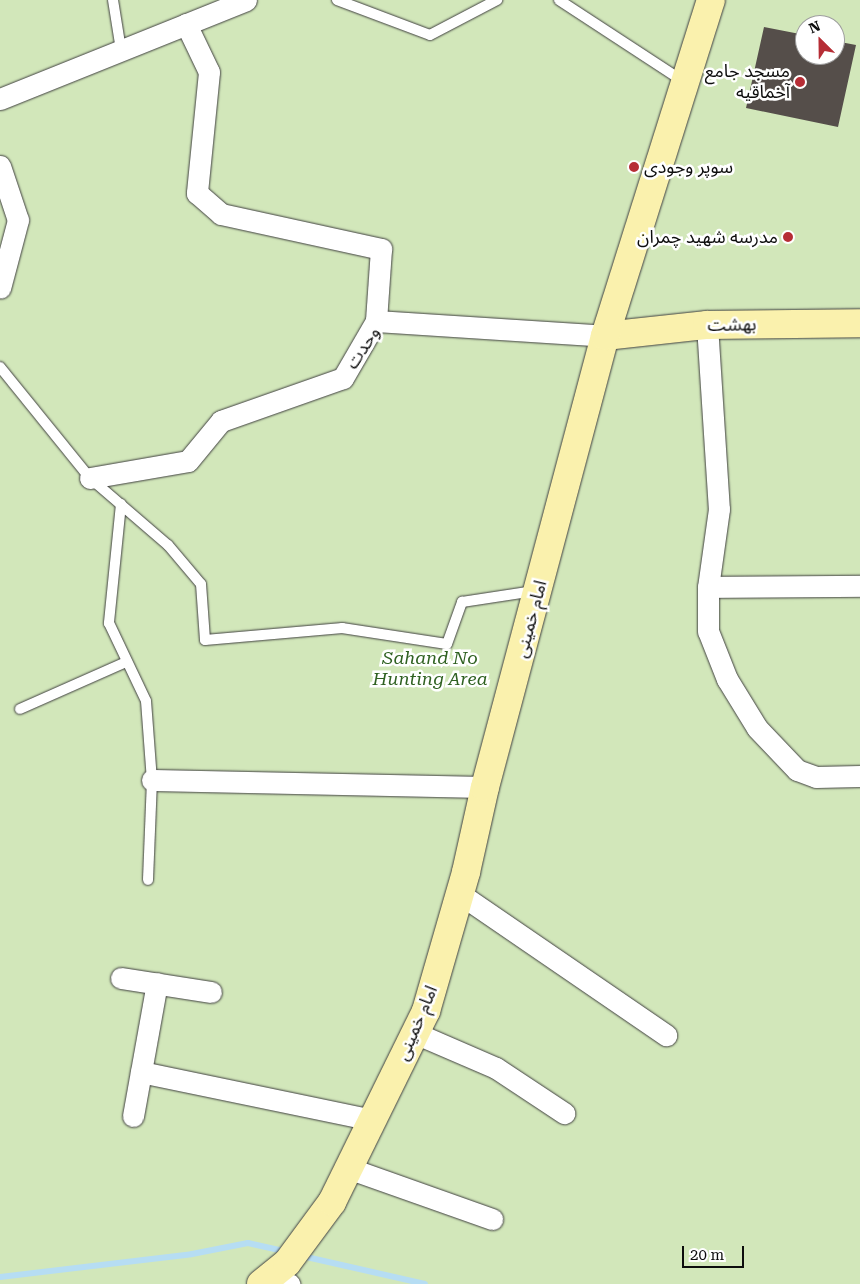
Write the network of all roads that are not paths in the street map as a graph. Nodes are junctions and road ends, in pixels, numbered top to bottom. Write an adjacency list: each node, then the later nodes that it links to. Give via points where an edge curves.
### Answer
1 (113, 0): 8 (lane)
2 (246, 0): 7 (street)
3 (337, 0): 4 (lane, via 430,35)
4 (497, 0)
5 (558, 0): 9 (lane)
6 (712, 0): 9 (street, امام خمینی)
7 (186, 24): 8 (street); 13 (street, via 209,72 197,193 222,214 381,249)
8 (121, 50): 10 (street)
9 (684, 82): 16 (street, امام خمینی)
10 (0, 99)
11 (0, 166): 12 (street, via 18,220)
12 (0, 288)
13 (376, 321): 16 (street, وحدت); 18 (street, وحدت, via 344,378 222,421 188,461)
14 (860, 323): 15 (street, بهشت)
15 (707, 324): 16 (street, بهشت); 21 (street, via 719,509)
16 (605, 336): 22 (street, امام خمینی)
17 (0, 367): 18 (lane)
18 (90, 478): 19 (lane)
19 (121, 504): 22 (lane, via 168,545 201,584 205,640 342,628 447,644 462,602); 23 (lane, via 109,623)
20 (860, 586): 21 (street)
21 (708, 587): 25 (street, via 708,631 727,679 757,728 797,770 816,777)
22 (539, 590): 27 (street, امام خمینی)
23 (126, 662): 24 (lane); 26 (lane, via 146,701)
24 (20, 709)
25 (860, 776)
26 (152, 780): 27 (street); 28 (lane)
27 (485, 788): 29 (street, امام خمینی)
28 (148, 880)
29 (460, 894): 33 (street, امام خمینی, via 426,1011); 34 (street)
30 (121, 978): 31 (street)
31 (157, 984): 32 (street); 35 (street)
32 (211, 992)
33 (415, 1033): 36 (street, via 496,1068); 38 (street, امام خمینی)
34 (666, 1035)
35 (141, 1072): 37 (street); 38 (street)
36 (564, 1113)
37 (133, 1116)
38 (372, 1120): 39 (street, امام خمینی)
39 (348, 1168): 40 (street); 41 (street, امام خمینی, via 332,1202)
40 (492, 1219)
41 (277, 1277)

